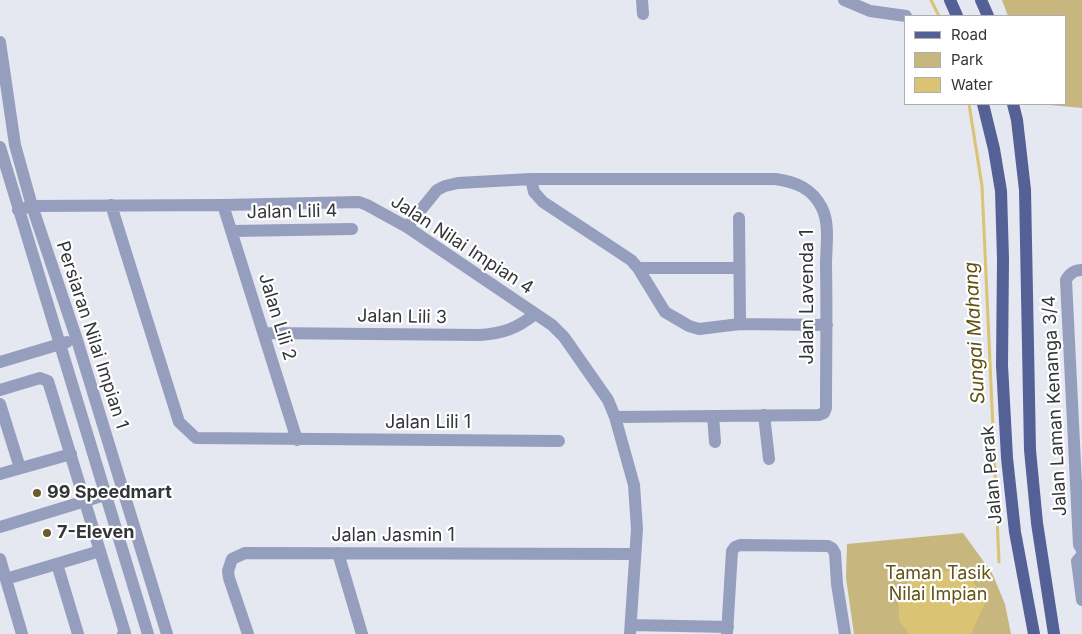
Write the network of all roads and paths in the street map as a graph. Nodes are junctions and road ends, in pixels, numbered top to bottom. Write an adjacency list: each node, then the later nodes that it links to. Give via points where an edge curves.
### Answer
1 (642, 0): 5 (street)
2 (844, 0): 8 (street, via 870,11)
3 (950, 0): 6 (main road)
4 (981, 0): 7 (main road)
5 (643, 14)
6 (957, 15)
7 (988, 15)
8 (904, 16)
9 (0, 42): 16 (street, Persiaran Nilai Impian 1, via 15,145)
10 (983, 105): 67 (main road, Jalan Perak, via 1001,192 1002,365 1008,467 1015,532)
11 (1013, 105): 68 (main road, via 1025,190 1030,450 1037,523)
12 (0, 147): 17 (street, Persiaran Nilai Impian 1)
13 (531, 179): 19 (street, Jalan Lavenda 1, via 445,186 430,196); 22 (street, via 534,192 544,202 619,251); 27 (street, Jalan Lavenda 1, via 775,179 799,184 814,197 825,218)
14 (111, 205): 15 (street, Jalan Nilai Impian 4); 16 (street, Jalan Nilai Impian 4); 38 (street, Jalan Lili 1, via 180,424 198,439)
15 (223, 205): 19 (street, Jalan Nilai Impian 4, via 359,202); 21 (street, Jalan Lili 2)
16 (32, 206): 17 (street, Jalan Nilai Impian 4); 29 (street, Persiaran Nilai Impian 1)
17 (18, 210): 30 (street, Persiaran Nilai Impian 1)
18 (739, 218): 23 (street)
19 (407, 227): 25 (street, Jalan Nilai Impian 4)
20 (352, 229): 21 (street, Jalan Lili 4)
21 (232, 230): 28 (street, Jalan Lili 2)
22 (638, 268): 23 (street); 26 (street, via 665,312 688,326)
23 (740, 268): 26 (street)
24 (1082, 270): 34 (street, Jalan Laman Kenanga 3/4, via 1076,270 1066,280)
25 (536, 314): 28 (street, Jalan Lili 3, via 514,329 480,335); 37 (street, Jalan Nilai Impian 4, via 564,337 603,392)
26 (740, 324): 27 (street)
27 (827, 325): 36 (street, Jalan Lavenda 1, via 824,413)
28 (264, 333): 38 (street, Jalan Lili 2)
29 (77, 340): 30 (street); 63 (street, Persiaran Nilai Impian 1)
30 (60, 344): 31 (street); 45 (street, Persiaran Nilai Impian 1)
31 (0, 362)
32 (0, 390): 41 (street, via 40,378 48,381)
33 (0, 404): 43 (street)
34 (1077, 404): 48 (street, Jalan Laman Kenanga 3/4, via 1079,536)
35 (713, 416): 36 (street, Jalan Lavenda 1); 37 (street, Jalan Lavenda 1); 40 (street)
36 (764, 416): 42 (street)
37 (615, 417): 51 (street, Jalan Nilai Impian 4, via 634,485 637,514)
38 (297, 440): 39 (street, Jalan Lili 1)
39 (559, 441)
40 (714, 442)
41 (71, 454): 43 (street); 46 (street)
42 (769, 460)
43 (20, 468): 44 (street)
44 (0, 474)
45 (105, 495): 46 (street); 62 (street, Persiaran Nilai Impian 1)
46 (85, 501): 47 (street); 49 (street)
47 (0, 527)
48 (1082, 550)
49 (100, 551): 54 (street); 61 (street)
50 (338, 553): 51 (street, Jalan Jasmin 1); 64 (street, Jalan Jasmin 1, via 245,553 232,559 229,578); 65 (street)
51 (635, 554): 57 (street, Jalan Nilai Impian 4)
52 (1082, 555): 56 (street, via 1077,561)
53 (0, 559): 55 (street)
54 (57, 564): 55 (street); 60 (street)
55 (6, 579): 59 (street)
56 (1082, 600)
57 (631, 630): 58 (street)
58 (728, 630): 66 (street, via 730,572 735,546 818,546 832,548 835,553)
59 (22, 634)
60 (78, 634)
61 (123, 634)
62 (148, 634)
63 (167, 634)
64 (248, 634)
65 (362, 634)
66 (845, 634)
67 (1034, 634)
68 (1054, 634)

